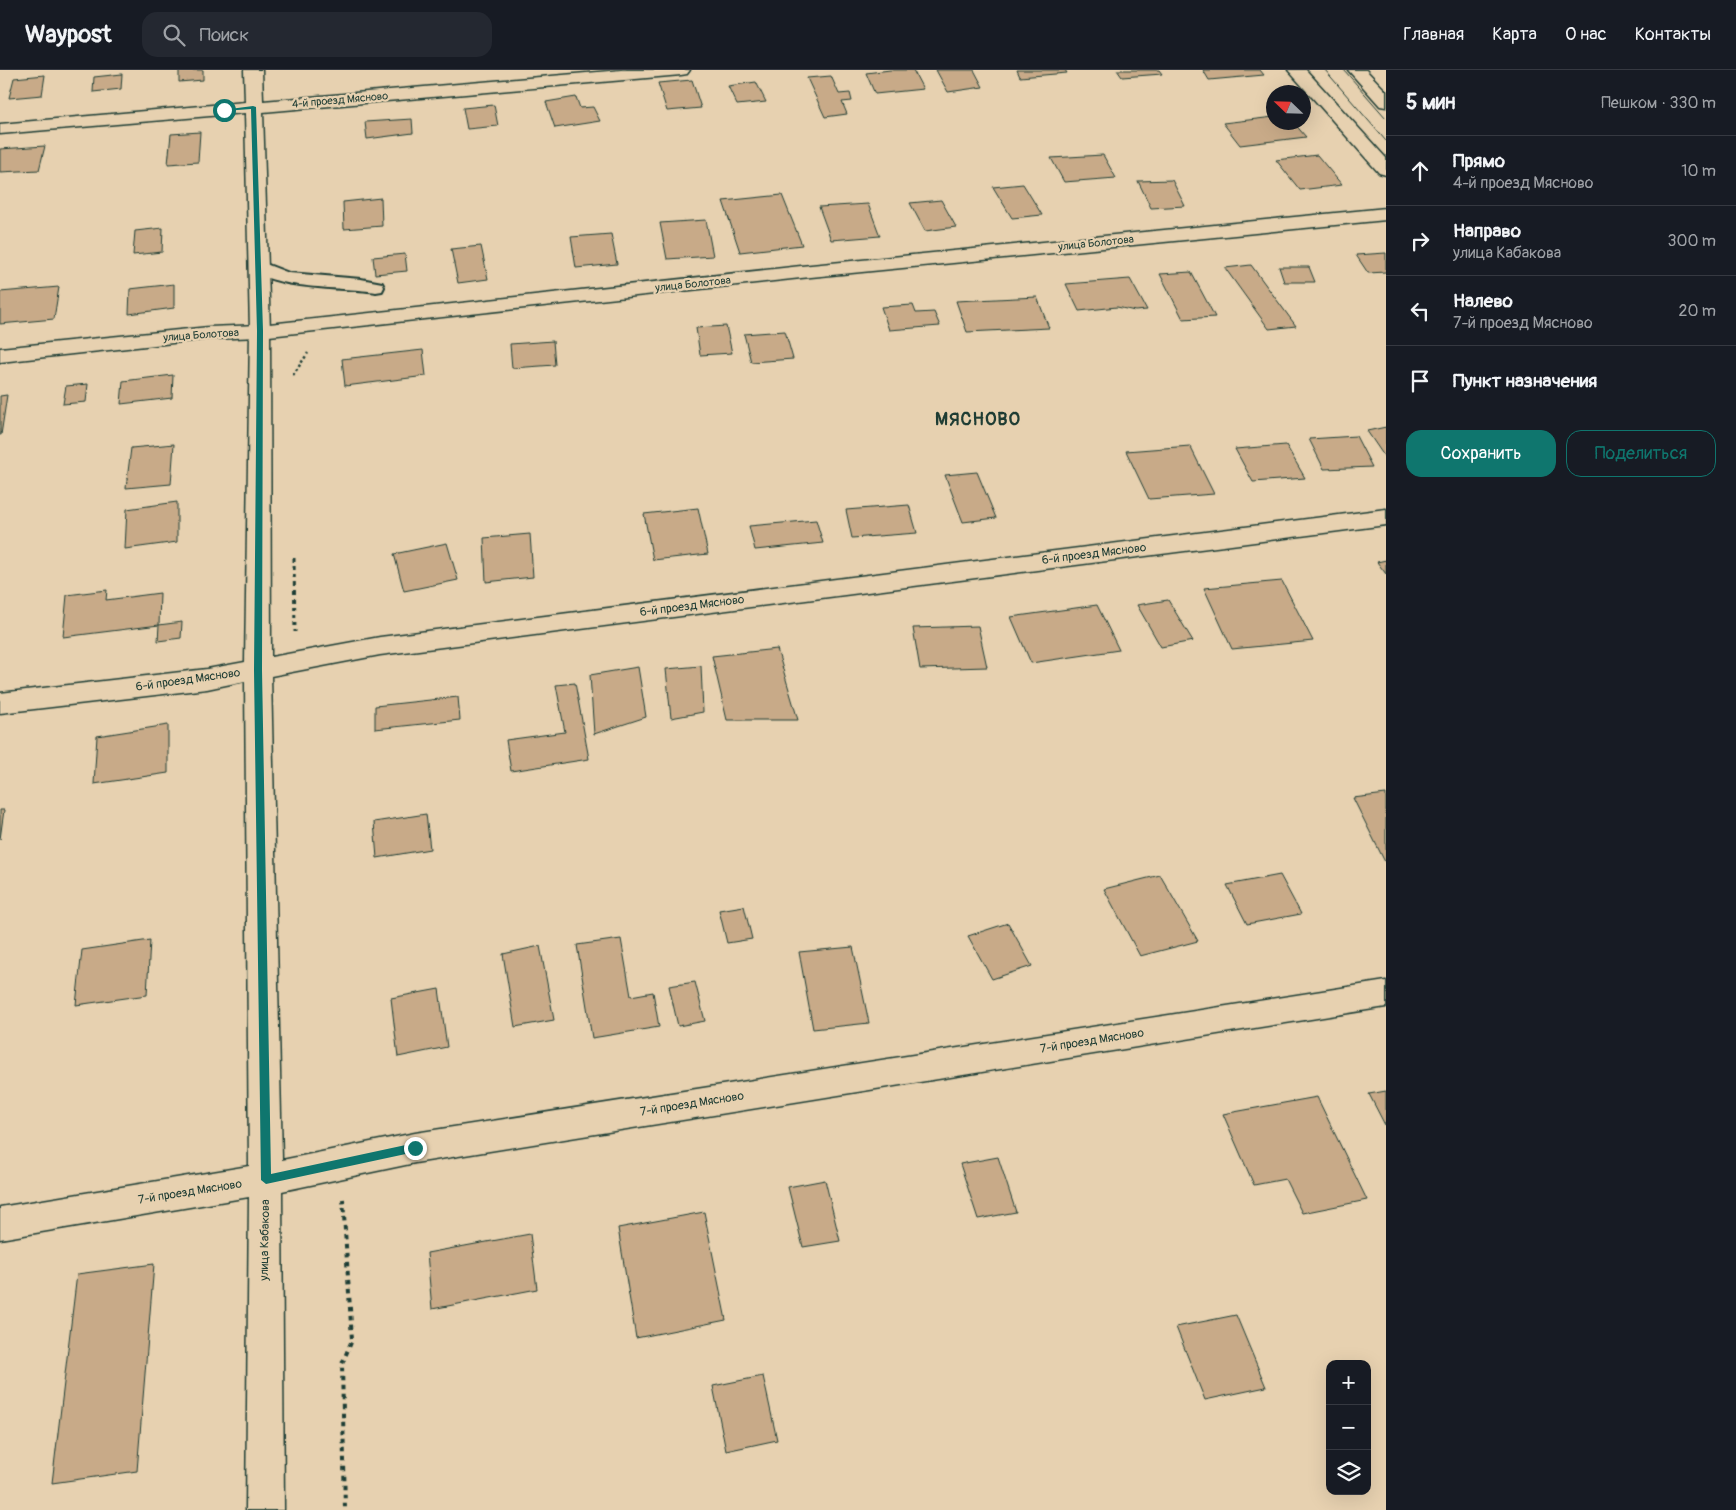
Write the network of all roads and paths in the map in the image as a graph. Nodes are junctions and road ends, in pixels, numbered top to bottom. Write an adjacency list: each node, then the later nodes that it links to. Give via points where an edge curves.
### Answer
1 (253, 70): 6 (street, улица Кабакова)
2 (681, 70): 6 (street, 4-й проезд Мясново)
3 (1297, 70): 8 (street)
4 (1357, 70): 5 (street)
5 (1386, 102)
6 (253, 107): 7 (street, 4-й проезд Мясново); 10 (street, улица Кабакова)
7 (0, 129)
8 (1386, 169)
9 (1386, 214): 12 (street, улица Болотова, via 801,272)
10 (258, 266): 11 (lane, via 287,278); 12 (street, улица Кабакова)
11 (376, 287)
12 (260, 331): 14 (street, улица Болотова); 19 (street, улица Кабакова)
13 (310, 351): 15 (path)
14 (0, 355)
15 (292, 376)
16 (1386, 517): 18 (street, 6-й проезд Мясново, via 380,646)
17 (294, 554): 18 (path)
18 (296, 663): 19 (street, 6-й проезд Мясново)
19 (258, 670): 20 (street, 6-й проезд Мясново); 23 (street, улица Кабакова)
20 (0, 703)
21 (1386, 994): 22 (street, 7-й проезд Мясново, via 415,1148)
22 (341, 1163): 23 (street, 7-й проезд Мясново); 26 (path, via 352,1340 342,1364)
23 (266, 1180): 24 (street, 7-й проезд Мясново); 25 (street, улица Кабакова)
24 (0, 1223)
25 (265, 1510)
26 (345, 1510)

